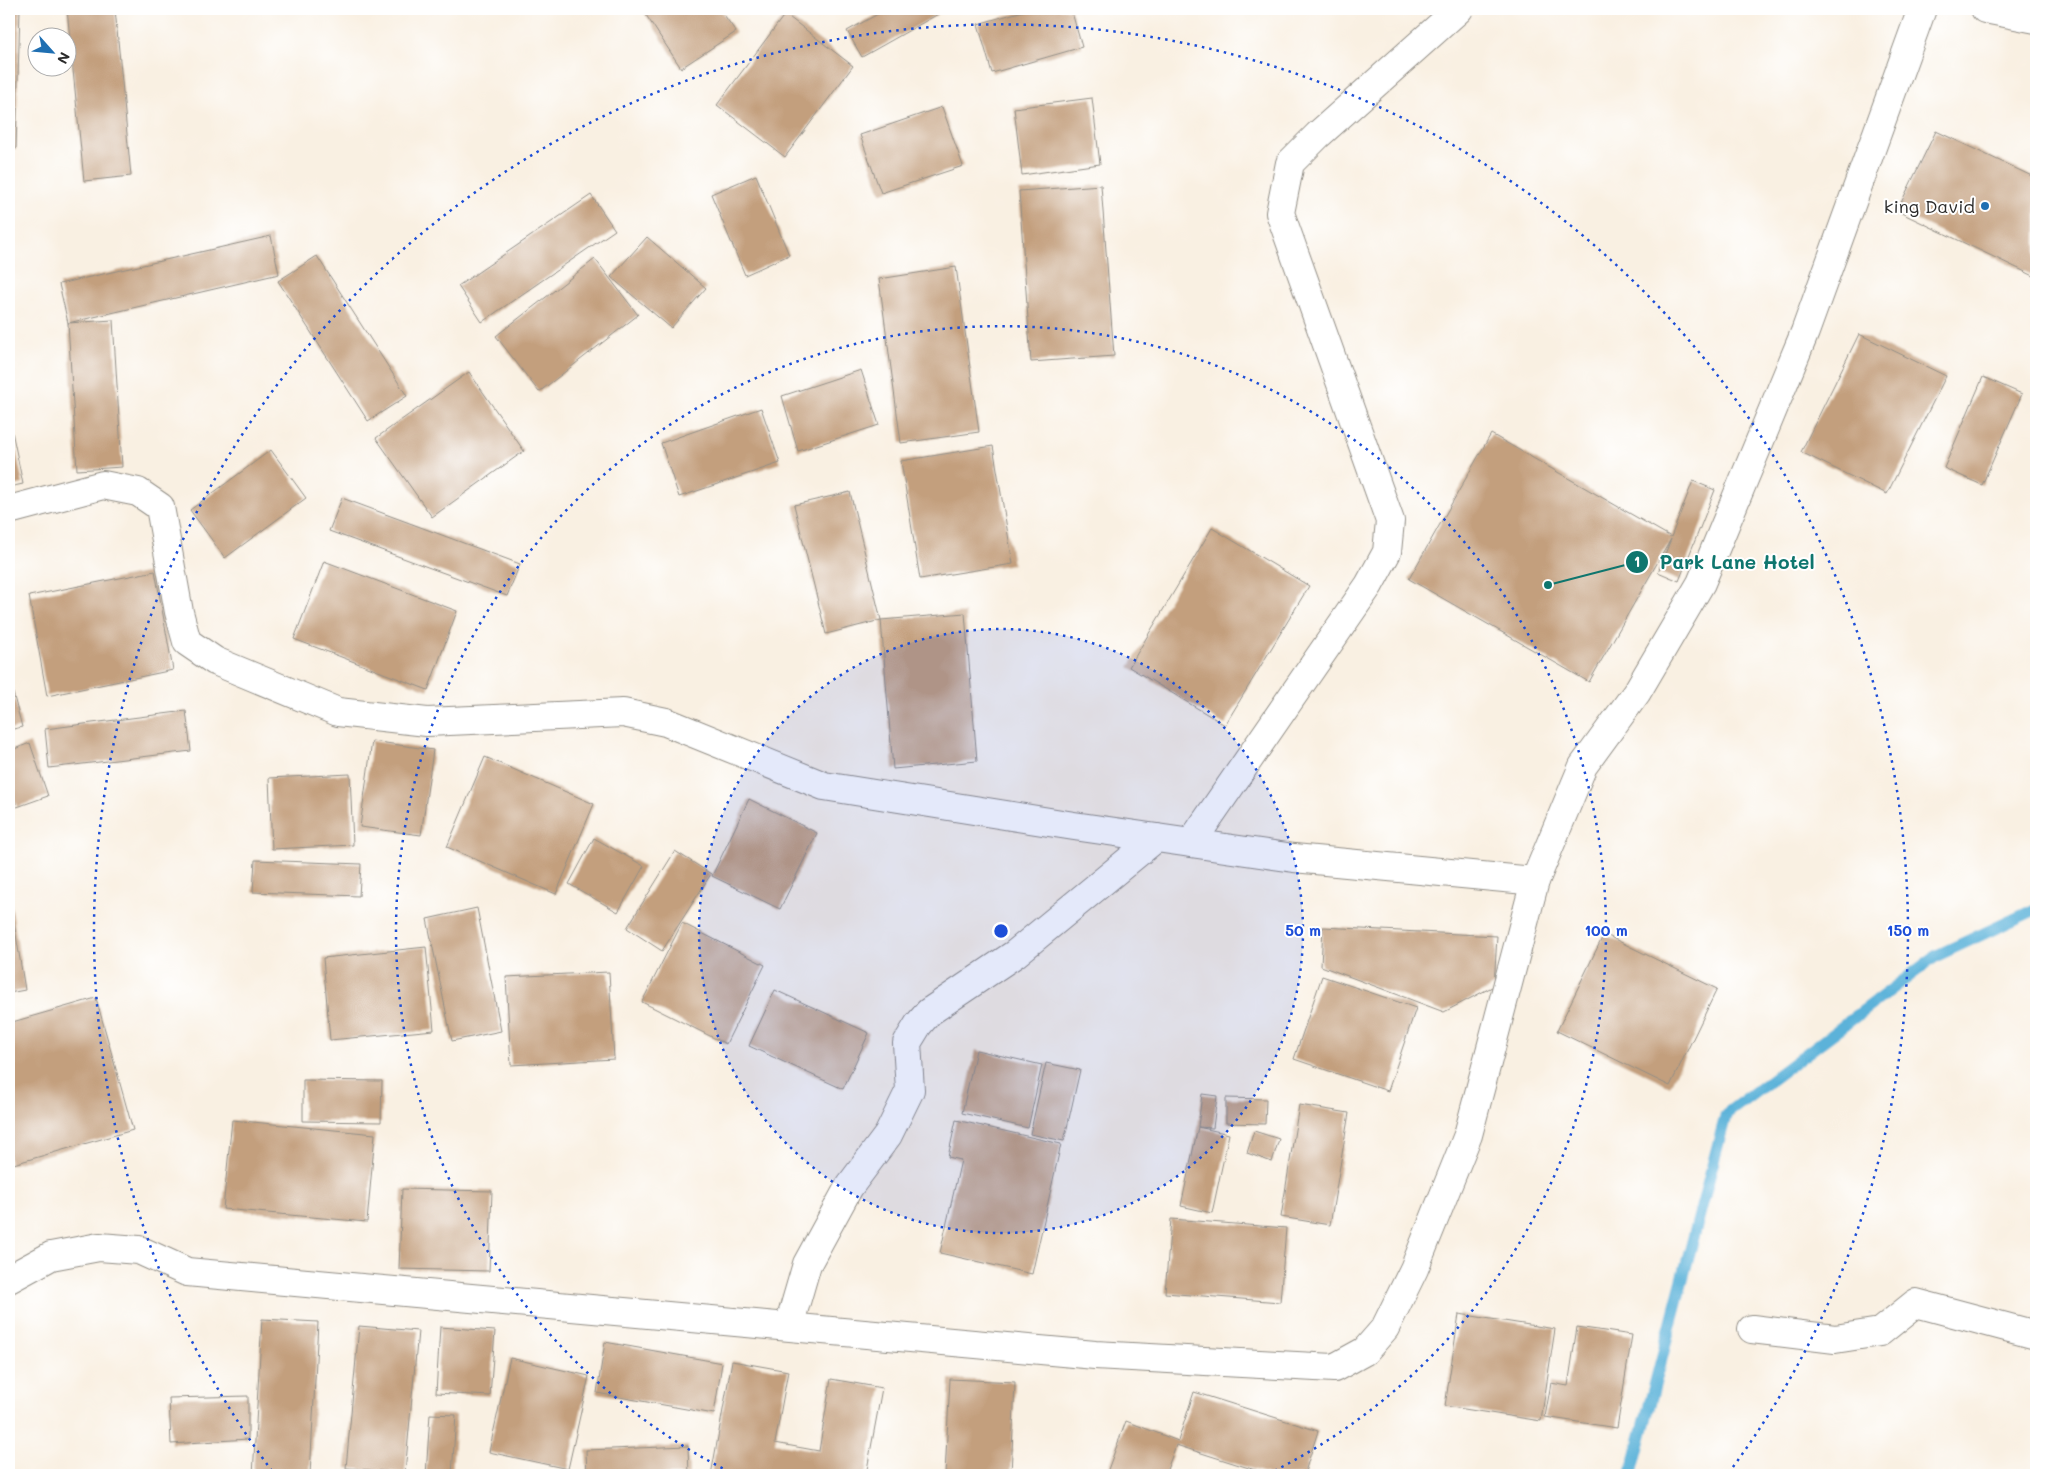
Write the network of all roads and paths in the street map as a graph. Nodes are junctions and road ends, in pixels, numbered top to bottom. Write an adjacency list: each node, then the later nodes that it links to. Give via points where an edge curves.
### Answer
1 (1459, 9): 7 (main road, via 1290,163 1280,213 1390,521 1387,552 1369,585)
2 (1922, 9): 8 (main road, via 1805,332 1701,583 1637,692 1583,766)
3 (1985, 9): 4 (main road)
4 (2036, 19)
5 (9, 510): 6 (main road, via 103,485 138,492 160,507 187,642 215,661 338,712 427,722 623,713 666,722 824,786)
6 (1156, 838): 7 (main road); 10 (main road, via 1015,954 930,1012 918,1025 907,1043 910,1090 888,1135 849,1187 807,1264)
7 (1191, 843): 8 (main road, via 1294,858)
8 (1535, 881): 10 (main road, via 1468,1136 1414,1268 1385,1328 1365,1351 1334,1368 1096,1355)
9 (9, 1279): 10 (main road, via 51,1256 100,1247 139,1250 187,1272)
10 (789, 1326)
11 (1752, 1329): 12 (main road, via 1835,1339 1880,1332 1916,1304)
12 (2036, 1335)

